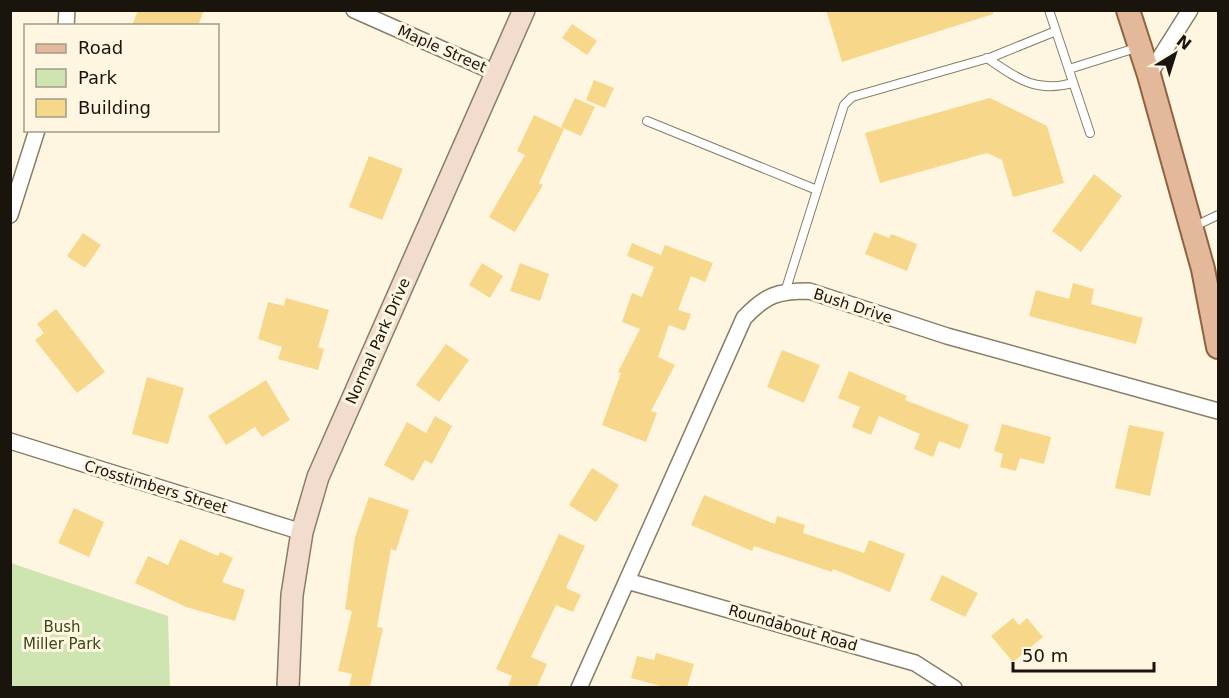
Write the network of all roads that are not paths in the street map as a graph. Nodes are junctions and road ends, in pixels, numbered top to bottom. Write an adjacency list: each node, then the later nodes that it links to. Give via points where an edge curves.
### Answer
1 (354, 10): 10 (street, Maple Street)
2 (524, 10): 10 (street, Normal Park Drive)
3 (1049, 10): 6 (lane)
4 (1128, 10): 7 (main road)
5 (1191, 10): 11 (street)
6 (1056, 31): 8 (lane); 9 (lane)
7 (1140, 47): 9 (lane); 11 (main road)
8 (987, 58): 12 (lane, via 1021,82 1053,88); 16 (lane, via 852,98 844,105)
9 (1068, 69): 12 (lane)
10 (496, 73): 24 (street, Normal Park Drive, via 318,477)
11 (1149, 75): 19 (main road)
12 (1073, 83): 15 (lane)
13 (647, 122): 16 (lane)
14 (36, 132): 17 (street)
15 (1090, 133)
16 (817, 190): 20 (lane)
17 (10, 215)
18 (1218, 215): 19 (lane)
19 (1192, 227): 21 (main road)
20 (785, 292): 22 (street, Bush Drive, via 809,291 947,336); 25 (street, Bush Drive, via 762,299 744,318)
21 (1218, 347)
22 (1218, 411)
23 (10, 441): 24 (street, Crosstimbers Street)
24 (302, 532): 26 (street, Normal Park Drive, via 292,595)
25 (627, 581): 27 (street, Bush Drive); 28 (street, Roundabout Road, via 915,663)
26 (288, 687)
27 (579, 687)
28 (954, 687)

